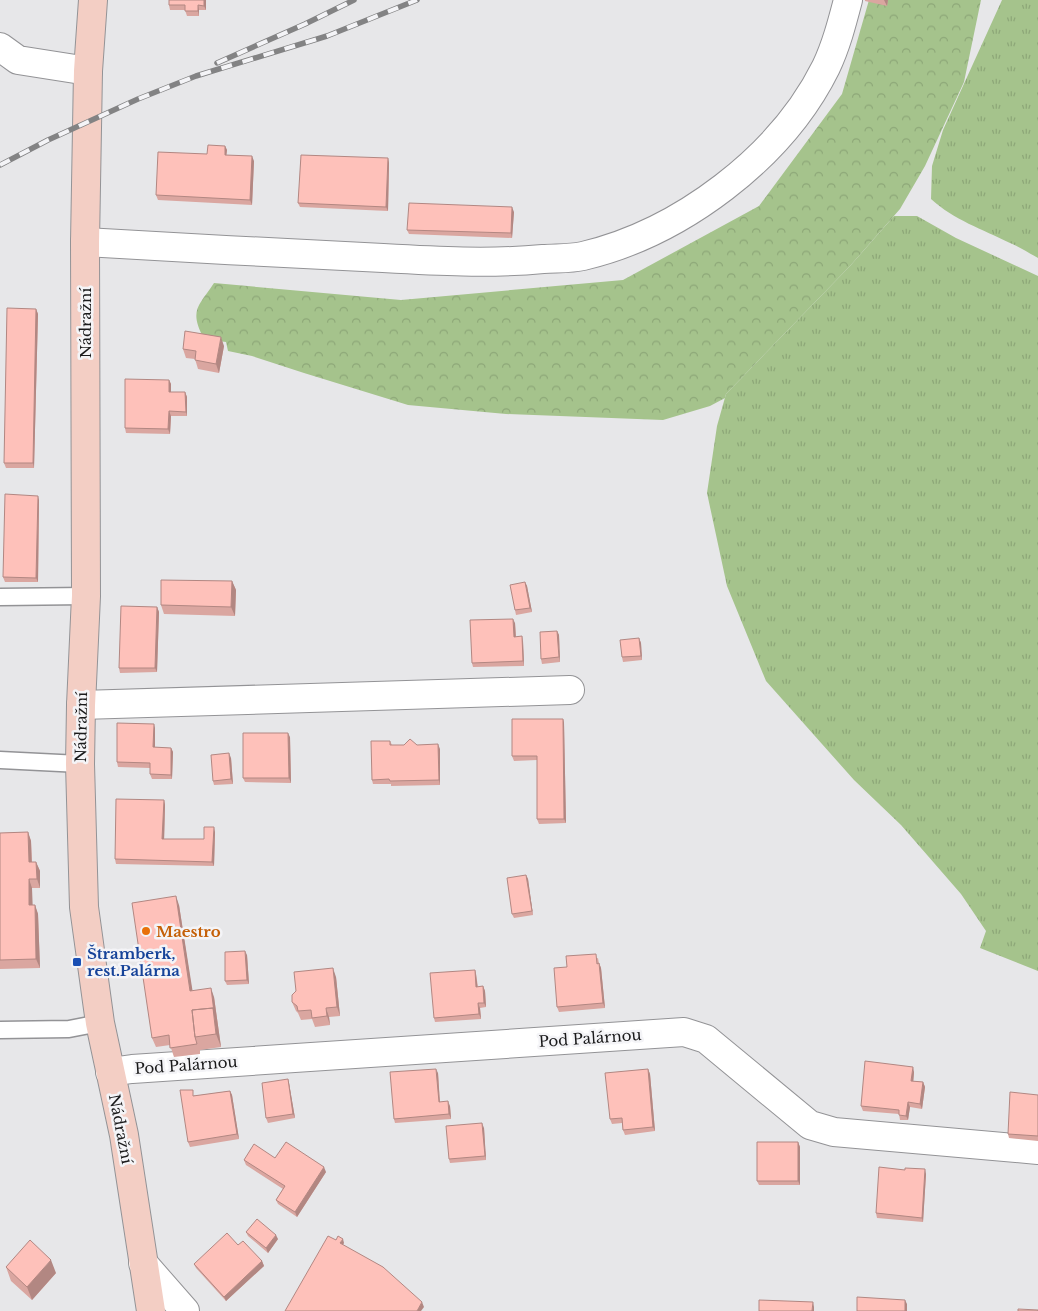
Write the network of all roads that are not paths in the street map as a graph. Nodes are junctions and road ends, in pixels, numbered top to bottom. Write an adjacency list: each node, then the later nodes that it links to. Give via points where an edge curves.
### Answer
1 (93, 0): 4 (main road, Nádražní)
2 (848, 0): 5 (street, via 826,68 776,140 754,163 705,200 656,231 618,246 580,257 465,262)
3 (0, 47): 4 (street, via 18,60)
4 (88, 71): 5 (main road, Nádražní)
5 (85, 242): 6 (main road, Nádražní)
6 (86, 596): 7 (lane); 9 (main road, Nádražní)
7 (0, 597)
8 (570, 690): 9 (street)
9 (81, 705): 11 (main road, Nádražní)
10 (0, 760): 11 (lane)
11 (80, 764): 12 (main road, Nádražní, via 84,907)
12 (100, 1023): 13 (lane, via 69,1029); 14 (main road, Nádražní)
13 (0, 1030)
14 (110, 1072): 15 (street, Pod Palárnou, via 684,1032 706,1039 810,1125 834,1132); 16 (main road, Nádražní, via 124,1135)
15 (1038, 1150)
16 (143, 1263): 17 (main road, Nádražní); 18 (street)
17 (151, 1311)
18 (185, 1311)

